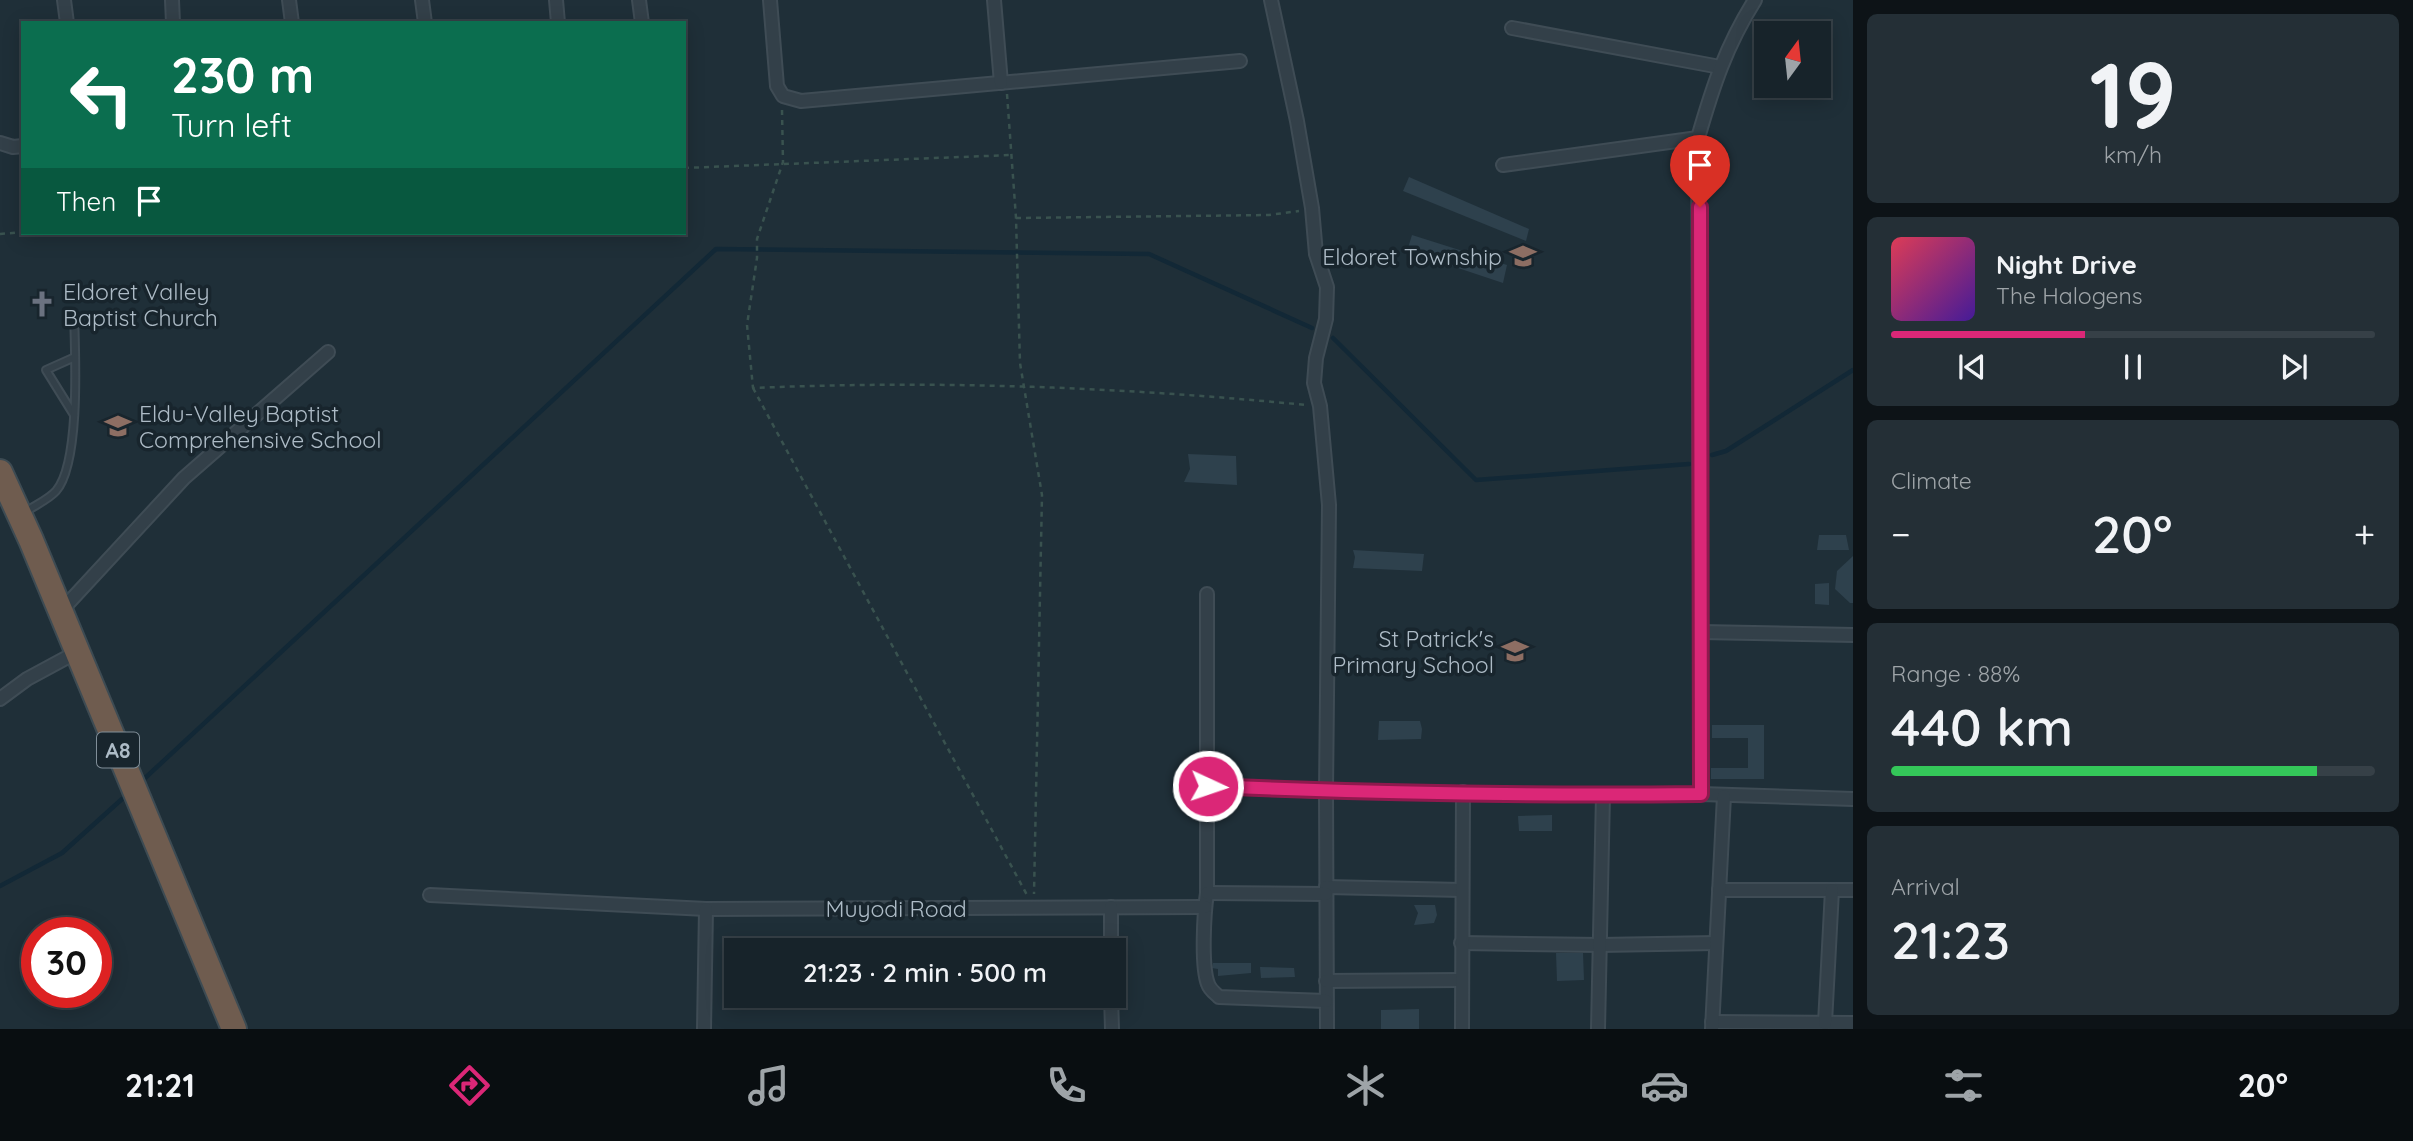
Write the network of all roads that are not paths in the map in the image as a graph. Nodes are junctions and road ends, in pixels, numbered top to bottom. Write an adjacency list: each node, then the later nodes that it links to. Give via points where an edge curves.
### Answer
1 (64, 0): 11 (street)
2 (172, 0): 12 (street)
3 (289, 0): 13 (street)
4 (422, 0): 14 (street)
5 (556, 0): 15 (street)
6 (639, 0): 16 (street)
7 (770, 0): 20 (street, via 777,86 783,96 801,101)
8 (994, 0): 20 (street)
9 (1271, 0): 38 (street, via 1297,121 1316,254 1327,287 1314,383 1329,505)
10 (1755, 0): 19 (street)
11 (67, 21)
12 (173, 21)
13 (292, 21)
14 (425, 21)
15 (558, 21)
16 (642, 21)
17 (1512, 28): 19 (street)
18 (1240, 61): 20 (street)
19 (1720, 67): 21 (street)
20 (1004, 83)
21 (1699, 138): 24 (street); 33 (street)
22 (0, 143): 23 (street)
23 (21, 146)
24 (1503, 165)
25 (74, 313): 27 (lane)
26 (328, 352): 32 (street, via 184,478)
27 (75, 357): 28 (lane); 28 (lane, via 46,370)
28 (74, 415): 30 (lane, via 66,467 56,491)
29 (0, 472): 30 (highway, A8)
30 (19, 516): 32 (highway, A8)
31 (1206, 594): 37 (street)
32 (60, 612): 35 (highway, A8)
33 (1701, 632): 34 (street); 40 (street)
34 (1853, 635)
35 (77, 652): 36 (street); 65 (highway, A8)
36 (0, 699)
37 (1208, 786): 38 (street); 49 (street)
38 (1326, 790): 39 (street); 44 (street)
39 (1463, 792): 41 (street); 45 (street)
40 (1701, 794): 41 (street); 42 (street)
41 (1603, 795): 57 (street)
42 (1724, 796): 43 (street); 46 (street)
43 (1853, 799)
44 (1326, 890): 45 (street); 49 (street); 59 (street)
45 (1462, 890): 55 (street)
46 (1719, 890): 47 (street); 56 (street)
47 (1832, 890): 48 (street); 62 (street)
48 (1853, 890)
49 (1207, 893): 52 (street)
50 (429, 895): 53 (street, Muyodi Road)
51 (1111, 907): 52 (street, Muyodi Road); 53 (street, Muyodi Road); 54 (street)
52 (1205, 907): 60 (street, via 1205,974 1209,988 1219,997)
53 (706, 909): 66 (street)
54 (1111, 938)
55 (1461, 943): 57 (street); 58 (street)
56 (1716, 943): 57 (street); 64 (street)
57 (1600, 945): 70 (street)
58 (1461, 980): 59 (street); 69 (street)
59 (1326, 981): 60 (street)
60 (1326, 1001): 68 (street)
61 (1111, 1008): 67 (street)
62 (1825, 1023): 63 (street); 64 (street)
63 (1853, 1023)
64 (1712, 1026)
65 (234, 1029)
66 (704, 1029)
67 (1112, 1029)
68 (1326, 1029)
69 (1462, 1029)
70 (1598, 1029)

